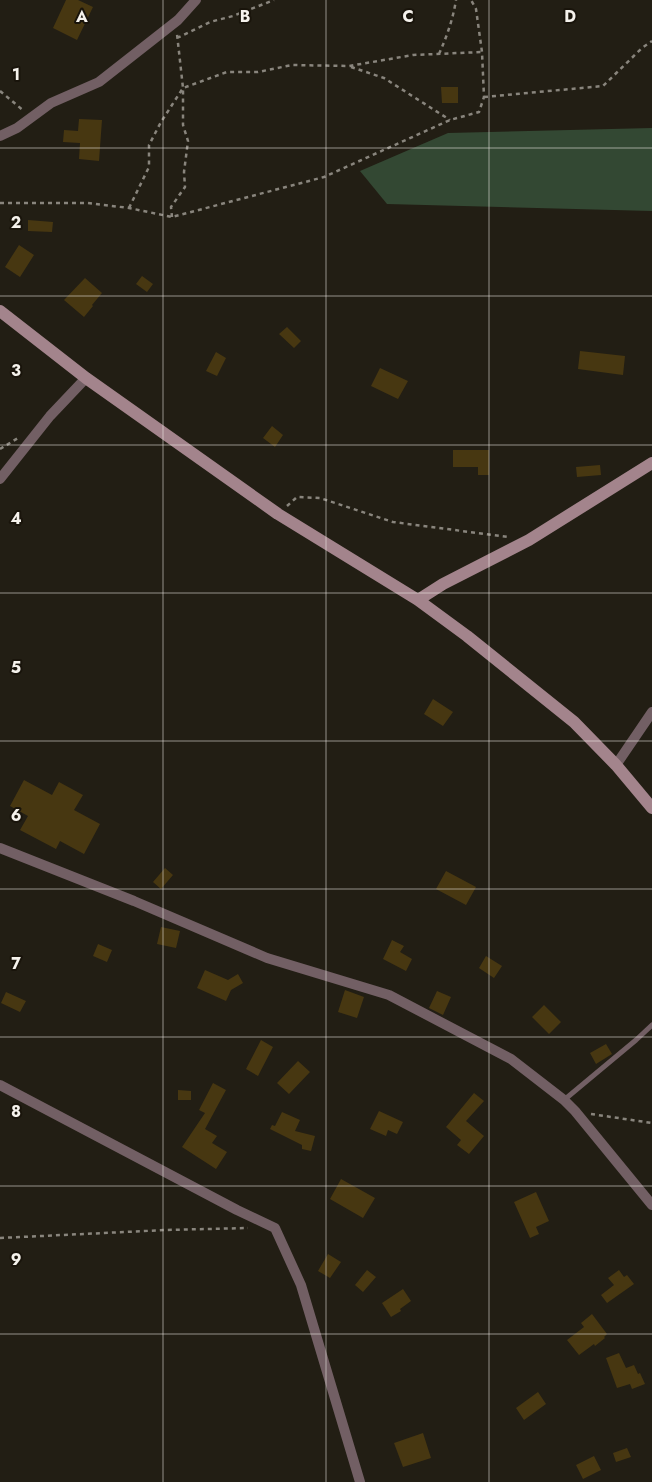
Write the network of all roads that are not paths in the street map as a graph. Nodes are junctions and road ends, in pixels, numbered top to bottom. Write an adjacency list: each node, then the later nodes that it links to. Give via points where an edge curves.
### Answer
1 (196, 0): 2 (street, via 178,20 99,82 50,103 17,128)
2 (0, 136)
3 (0, 311): 4 (main road)
4 (86, 378): 6 (street, via 50,416); 7 (main road, via 278,514)
5 (652, 463): 7 (main road, via 529,540)
6 (0, 479)
7 (418, 600): 9 (main road, via 574,722)
8 (652, 712): 9 (street)
9 (616, 765): 10 (main road)
10 (652, 808)
11 (0, 848): 14 (street, via 267,958 389,995 511,1059)
12 (652, 1025): 14 (lane)
13 (0, 1086): 16 (street, via 275,1228 301,1285)
14 (564, 1100): 15 (street)
15 (652, 1205)
16 (360, 1482)

